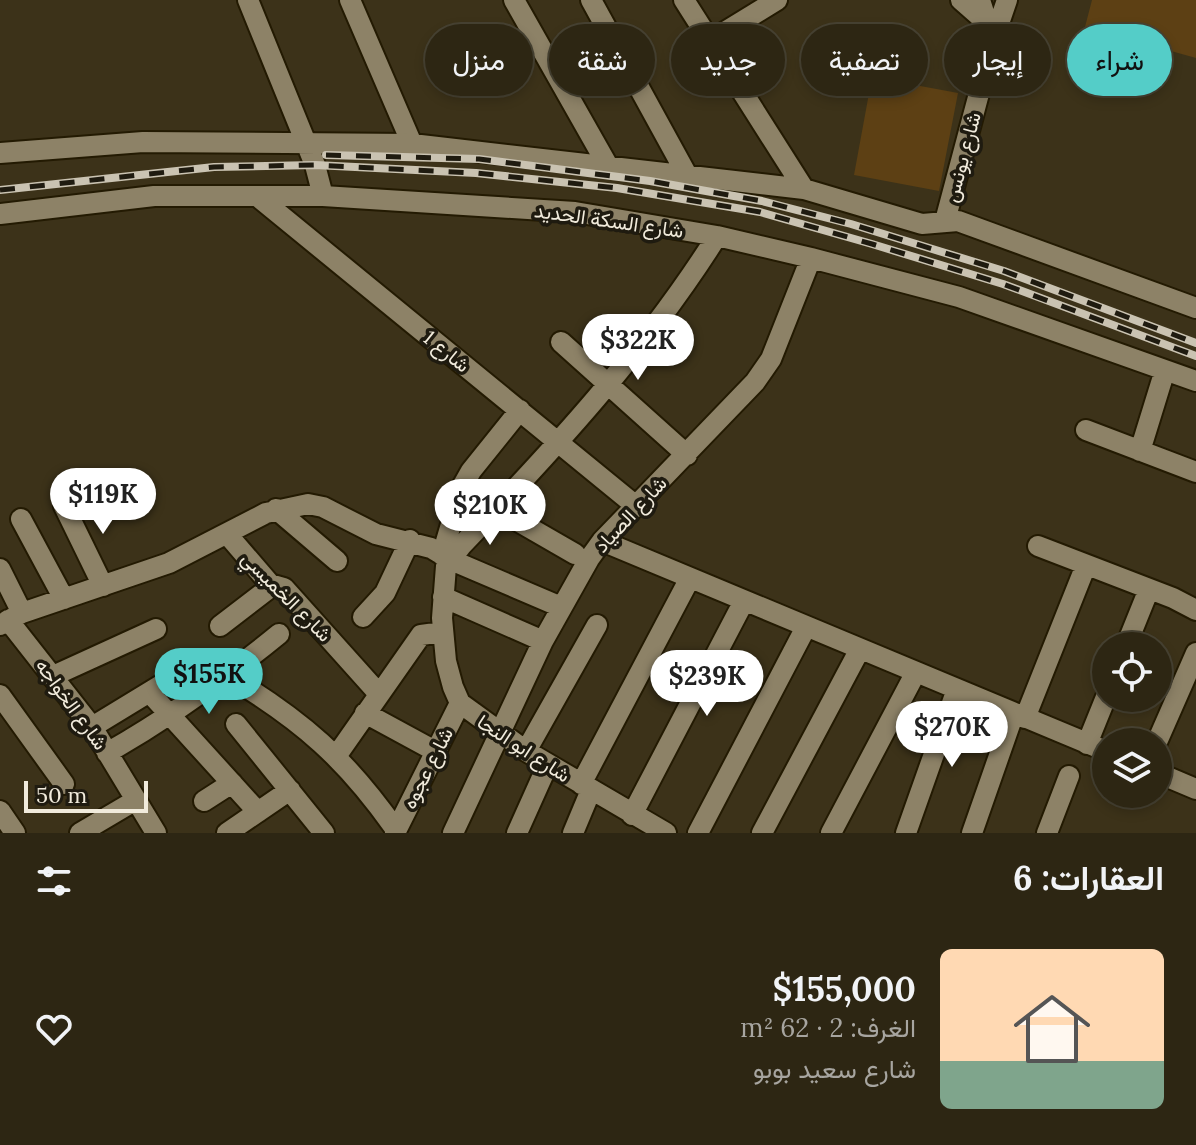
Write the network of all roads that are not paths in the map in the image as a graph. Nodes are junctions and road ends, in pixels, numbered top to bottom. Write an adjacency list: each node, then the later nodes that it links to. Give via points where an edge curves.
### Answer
1 (248, 0): 17 (street)
2 (350, 0): 18 (street)
3 (514, 0): 20 (street)
4 (591, 0): 21 (street)
5 (684, 0): 10 (street)
6 (777, 0): 11 (street)
7 (961, 0): 12 (street)
8 (980, 0): 13 (street)
9 (1007, 0): 14 (street, شارع يونس)
10 (699, 24)
11 (738, 24)
12 (982, 24)
13 (987, 24)
14 (994, 24)
15 (745, 96): 22 (street)
16 (974, 96): 26 (street, شارع يونس)
17 (305, 142): 18 (street); 19 (street, via 143,142); 24 (street)
18 (412, 144): 20 (street)
19 (0, 153)
20 (608, 166): 21 (street)
21 (687, 175): 22 (street)
22 (804, 189): 26 (street, via 922,224)
23 (257, 196): 24 (street, شارع السكة الحديد); 25 (street, شارع السكة الحديد, via 154,196); 34 (street, شارع 1)
24 (323, 196): 27 (street, شارع السكة الحديد, via 575,212)
25 (0, 214)
26 (945, 221): 29 (street, via 958,221)
27 (717, 236): 28 (street, شارع السكة الحديد); 33 (street, شارع ابو النجا, via 672,304)
28 (811, 258): 31 (street, شارع السكة الحديد, via 959,297); 38 (street, شارع الصياد, via 771,359)
29 (1196, 308)
30 (561, 342): 33 (street)
31 (1165, 370): 32 (street, شارع السكة الحديد); 37 (street)
32 (1196, 381)
33 (608, 384): 36 (street, شارع ابو النجا); 38 (street)
34 (520, 410): 36 (street, شارع 1); 50 (street, via 462,487)
35 (1086, 430): 37 (street)
36 (558, 441): 41 (street, شارع 1); 43 (street, شارع ابو النجا)
37 (1140, 451): 39 (street)
38 (687, 455): 41 (street, شارع الصياد)
39 (1196, 472)
40 (64, 506): 55 (street)
41 (636, 506): 47 (street, شارع الصياد)
42 (276, 509): 45 (street); 46 (street, via 323,507 376,534); 51 (street)
43 (497, 509): 49 (street); 50 (street, شارع ابو النجا)
44 (21, 519): 59 (street)
45 (227, 534): 55 (street, via 169,563); 56 (street, شارع الخميسي)
46 (410, 540): 50 (street); 63 (street, via 385,593)
47 (602, 541): 54 (street); 61 (street, شارع الصياد)
48 (1038, 546): 52 (street)
49 (575, 554)
50 (446, 558): 58 (street, شارع ابو النجا); 61 (street)
51 (337, 561)
52 (1086, 565): 57 (street); 85 (street)
53 (0, 569): 64 (street, شارع الخواجه)
54 (690, 578): 60 (street); 101 (street)
55 (103, 586): 59 (street)
56 (272, 586): 66 (street); 81 (street, شارع الخميسي, via 284,588)
57 (1149, 589): 62 (street); 70 (street)
58 (443, 597): 69 (street, شارع ابو النجا); 72 (street)
59 (64, 599): 64 (street)
60 (744, 601): 67 (street); 108 (street)
61 (561, 607): 72 (street, شارع الصياد)
62 (1196, 610)
63 (363, 617)
64 (10, 619): 77 (street, شارع الخواجه)
65 (597, 625): 93 (street)
66 (220, 626)
67 (806, 627): 73 (street); 118 (street)
68 (156, 629): 77 (street)
69 (443, 632): 81 (street, via 421,635); 83 (street, شارع ابو النجا)
70 (1132, 632)
71 (279, 634): 78 (street)
72 (543, 641): 90 (street, شارع الصياد)
73 (860, 649): 75 (street); 119 (street)
74 (1196, 653): 89 (street)
75 (916, 672): 79 (street); 120 (street)
76 (179, 674): 80 (street)
77 (53, 676): 88 (street, شارع الخواجه)
78 (228, 676): 86 (street); 95 (street, via 274,703)
79 (957, 689): 85 (street); 121 (street)
80 (150, 693): 86 (street); 88 (street)
81 (379, 694): 84 (street)
82 (0, 695): 100 (street)
83 (460, 703): 90 (street, شارع ابو النجا); 92 (street, شارع عجوه)
84 (365, 713): 92 (street); 95 (street)
85 (1020, 715): 91 (street); 122 (street)
86 (171, 716): 94 (street); 99 (street)
87 (236, 724): 103 (street)
88 (92, 727): 94 (street, شارع الخواجه)
89 (1163, 728)
90 (500, 733): 93 (street, شارع ابو النجا); 115 (street, شارع الصياد)
91 (1092, 746)
92 (435, 751): 109 (street, شارع عجوه)
93 (526, 751): 96 (street, شارع ابو النجا)
94 (107, 753): 104 (street, شارع الخواجه)
95 (337, 755): 109 (street)
96 (548, 764): 101 (street, شارع ابو النجا); 116 (street)
97 (1069, 776): 123 (street)
98 (1172, 779): 102 (street)
99 (232, 783): 105 (street); 107 (street)
100 (64, 784)
101 (586, 787): 108 (street, شارع ابو النجا); 117 (street)
102 (1196, 789)
103 (290, 790): 107 (street); 114 (street)
104 (136, 800): 111 (street); 112 (street, شارع الخواجه)
105 (204, 801)
106 (0, 811): 110 (street)
107 (258, 812): 113 (street)
108 (649, 826)
109 (395, 832)
110 (15, 833)
111 (80, 833)
112 (156, 833)
113 (227, 833)
114 (324, 833)
115 (453, 833)
116 (517, 833)
117 (573, 833)
118 (698, 833)
119 (762, 833)
120 (831, 833)
121 (906, 833)
122 (972, 833)
123 (1047, 833)

